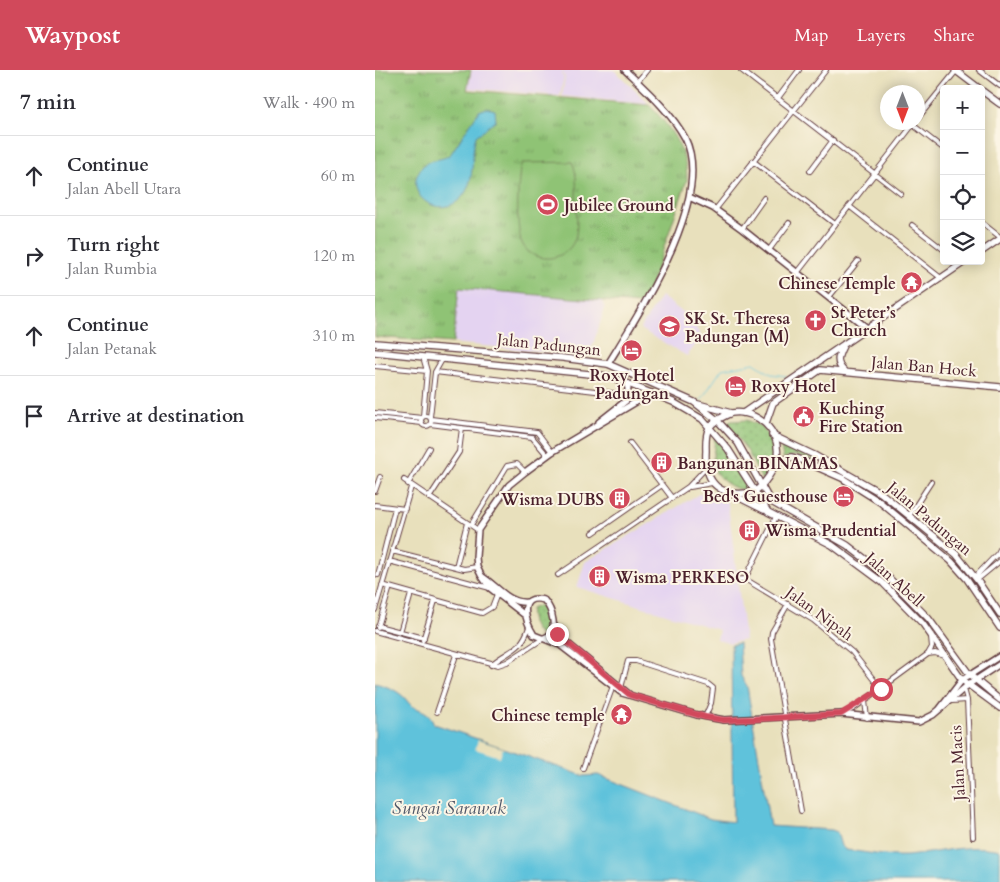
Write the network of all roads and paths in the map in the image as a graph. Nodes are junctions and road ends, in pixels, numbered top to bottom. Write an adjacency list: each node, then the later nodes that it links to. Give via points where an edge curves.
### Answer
1 (625, 70): 8 (street)
2 (647, 70): 8 (street)
3 (741, 70): 12 (street)
4 (799, 70): 12 (street)
5 (826, 70): 15 (street)
6 (979, 70): 10 (street)
7 (955, 71): 9 (main road); 14 (street)
8 (637, 82): 24 (street, via 668,115 685,140 693,172)
9 (975, 85)
10 (1000, 86)
11 (985, 92): 13 (main road)
12 (778, 98): 15 (street)
13 (1000, 103)
14 (925, 109)
15 (792, 110): 18 (street); 20 (street)
16 (909, 130): 22 (street)
17 (921, 130): 19 (street)
18 (833, 140): 21 (street); 22 (street)
19 (940, 146)
20 (753, 161): 27 (street); 29 (street)
21 (810, 171)
22 (875, 174): 23 (street); 26 (street)
23 (901, 194)
24 (689, 197): 27 (street); 48 (street, via 657,283)
25 (764, 198): 32 (street)
26 (849, 206): 29 (street); 40 (street)
27 (715, 210): 32 (street)
28 (789, 223): 36 (street)
29 (835, 224): 39 (street)
30 (911, 225): 34 (street)
31 (985, 225): 33 (street)
32 (742, 229): 36 (street)
33 (1000, 238): 35 (main road)
34 (940, 247)
35 (985, 249)
36 (769, 250): 39 (street)
37 (858, 261): 41 (street)
38 (958, 265): 40 (main road)
39 (798, 272): 41 (street)
40 (941, 278): 42 (main road)
41 (829, 297): 42 (street)
42 (867, 328): 44 (main road)
43 (375, 343): 48 (main road, Jalan Padungan)
44 (844, 343): 52 (main road, via 837,362); 59 (main road)
45 (375, 352): 46 (main road, Jalan Padungan)
46 (423, 356): 47 (main road, Jalan Padungan); 50 (street)
47 (443, 358): 51 (street); 53 (main road, Jalan Padungan, via 572,371)
48 (609, 364): 57 (main road, Jalan Padungan)
49 (375, 366): 50 (street)
50 (427, 371): 61 (street)
51 (435, 372): 56 (street); 63 (street)
52 (845, 372): 54 (main road, Jalan Ban Hock); 67 (main road, Jalan Ban Hock, via 820,370 805,379 773,403)
53 (625, 381): 55 (main road, Jalan Padungan); 56 (street)
54 (1000, 386)
55 (651, 393): 69 (street); 70 (main road, Jalan Padungan, via 692,412)
56 (629, 395): 69 (street, via 624,403)
57 (694, 402): 60 (main road); 64 (main road, Jalan Padungan)
58 (375, 413): 61 (street)
59 (743, 413): 60 (main road); 67 (main road, via 753,414)
60 (731, 414): 64 (main road)
61 (423, 417): 63 (street); 65 (street)
62 (375, 418): 65 (street)
63 (430, 418): 66 (street); 74 (street, via 537,432)
64 (717, 420): 70 (main road); 85 (main road, Jalan Padungan, via 738,443)
65 (422, 423): 66 (street)
66 (430, 424): 68 (street)
67 (766, 424): 71 (main road)
68 (462, 428): 75 (street, via 533,436); 90 (street, via 459,452)
69 (593, 428): 74 (street)
70 (709, 428): 77 (main road); 88 (main road, Jalan Padungan, via 729,449)
71 (772, 435): 76 (main road, via 777,452); 96 (main road, Jalan Padungan, via 866,484)
72 (630, 443): 84 (street)
73 (429, 448): 83 (street)
74 (552, 452): 75 (street)
75 (547, 455): 78 (street)
76 (775, 466): 85 (main road); 128 (main road, Jalan Padungan, via 791,457 799,459 842,478 880,502 951,562 967,579)
77 (705, 469): 82 (main road); 86 (street)
78 (525, 472): 98 (street, via 520,466 507,466); 99 (street, via 509,485)
79 (380, 477): 87 (street)
80 (404, 480): 83 (street)
81 (931, 482): 96 (street)
82 (712, 483): 86 (street); 89 (main road)
83 (410, 485): 90 (street); 94 (street)
84 (662, 485): 91 (street); 100 (street)
85 (762, 485): 88 (main road); 141 (main road, Jalan Abell, via 776,506 847,545 903,590 929,618)
86 (688, 488): 91 (street)
87 (375, 491)
88 (754, 492): 89 (main road); 95 (main road, Jalan Abell)
89 (732, 494): 95 (main road)
90 (429, 498): 98 (street)
91 (672, 498): 108 (street)
92 (375, 505): 93 (street)
93 (395, 508): 94 (street); 107 (street)
94 (405, 510): 101 (street)
95 (768, 512): 97 (main road, Jalan Abell)
96 (909, 516): 111 (main road, Jalan Padungan, via 956,554)
97 (775, 517): 112 (street); 131 (main road, Jalan Abell, via 846,554 899,596)
98 (469, 524): 99 (street); 105 (street)
99 (478, 530): 106 (street)
100 (593, 533)
101 (392, 551): 103 (street); 105 (street)
102 (999, 553): 111 (street)
103 (389, 561): 109 (street); 116 (street)
104 (1000, 561): 111 (street)
105 (456, 567): 106 (street)
106 (477, 567): 110 (street)
107 (377, 574): 109 (street)
108 (557, 575)
109 (385, 576): 114 (street)
110 (481, 576): 116 (street); 120 (street, via 511,599)
111 (976, 578): 123 (main road, Jalan Padungan)
112 (745, 579): 113 (street); 121 (street, Jalan Nipah)
113 (730, 580)
114 (382, 585): 115 (street); 122 (street)
115 (390, 588): 117 (street); 126 (street)
116 (490, 588): 118 (street)
117 (411, 594): 119 (street); 130 (street)
118 (497, 594): 119 (street, via 492,607 482,613); 124 (street)
119 (435, 601): 132 (street)
120 (527, 602): 124 (street); 125 (street, via 536,598 544,600)
121 (788, 604): 147 (street, Jalan Nipah, via 852,652); 158 (street, via 771,636)
122 (375, 610)
123 (1000, 614)
124 (526, 616): 127 (street)
125 (554, 625): 133 (street, via 550,636); 146 (street, via 561,637)
126 (378, 626): 129 (street); 130 (street)
127 (529, 627): 133 (street, via 536,637); 140 (street, via 518,648)
128 (1000, 628)
129 (376, 631): 134 (street)
130 (400, 632): 132 (street)
131 (930, 634): 135 (street, via 932,647); 137 (main road, Jalan Abell)
132 (424, 638): 134 (street)
133 (544, 638): 140 (street, via 507,662); 144 (street, via 561,644)
134 (422, 645): 136 (street)
135 (929, 654): 137 (street); 147 (street)
136 (456, 655): 140 (street); 154 (street)
137 (945, 656): 142 (main road, Jalan Abell)
138 (1000, 656): 141 (street)
139 (1000, 664): 143 (street)
140 (491, 665)
141 (970, 675): 142 (street); 143 (main road, Jalan Abell)
142 (962, 680): 145 (main road, Jalan Abell); 155 (street)
143 (975, 680): 145 (street); 152 (main road, Jalan Abell)
144 (613, 686): 148 (street); 160 (street)
145 (966, 687): 150 (street); 151 (street, Jalan Macis); 153 (main road, Jalan Abell)
146 (621, 688): 148 (street); 157 (street, via 628,661 708,684 713,688)
147 (881, 689): 149 (street)
148 (630, 695): 157 (street)
149 (866, 699): 156 (street); 159 (street)
150 (952, 700): 151 (street); 155 (street)
151 (967, 700): 162 (street, Jalan Macis)
152 (1000, 700)
153 (1000, 708)
154 (437, 712)
155 (937, 712): 159 (street, via 919,722)
156 (841, 714): 158 (street); 159 (street)
157 (705, 717): 158 (street, via 728,720)
158 (786, 717): 161 (street)
159 (867, 718)
160 (583, 768)
161 (801, 811)
162 (973, 837)

